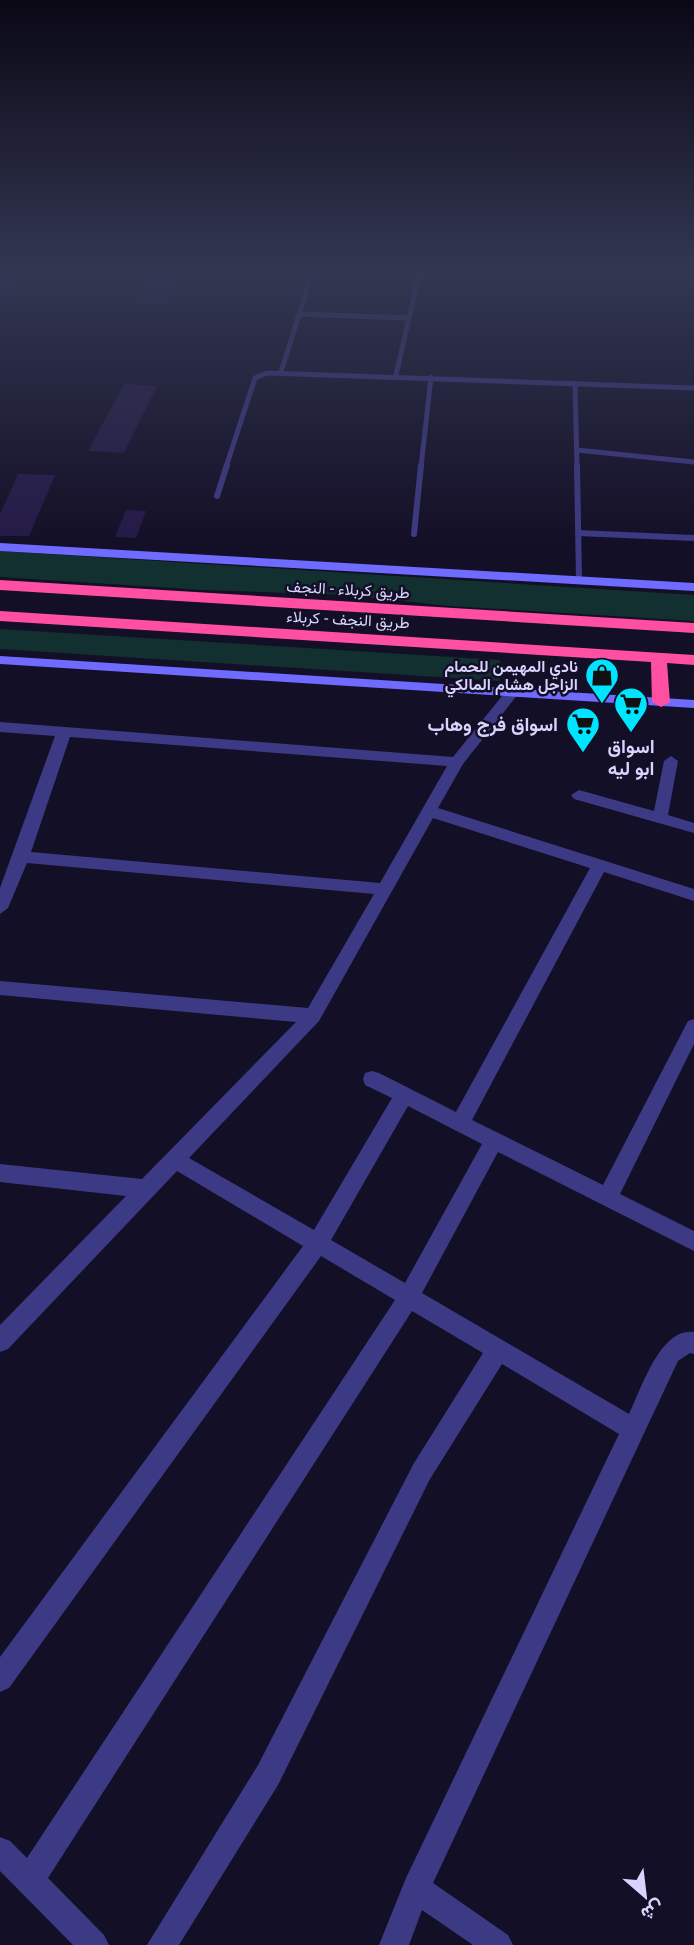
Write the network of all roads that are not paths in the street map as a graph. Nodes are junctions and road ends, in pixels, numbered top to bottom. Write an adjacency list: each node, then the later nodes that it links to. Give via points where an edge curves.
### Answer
1 (284, 361): 3 (lane)
2 (399, 361): 4 (lane)
3 (281, 372): 4 (lane); 10 (lane, via 255,378)
4 (396, 375): 5 (lane)
5 (431, 377): 6 (lane); 12 (lane)
6 (575, 383): 7 (lane); 8 (lane)
7 (694, 388)
8 (576, 450): 9 (lane); 11 (lane)
9 (694, 462)
10 (217, 496)
11 (578, 533): 13 (lane); 15 (lane)
12 (414, 534)
13 (694, 538)
14 (0, 547): 15 (main road)
15 (579, 580): 17 (main road)
16 (0, 584): 18 (highway, طريق كربلاء - النجف)
17 (694, 587)
18 (273, 602): 19 (highway, طريق كربلاء - النجف); 22 (highway, via 288,607 295,617 282,631)
19 (366, 607): 21 (highway, طريق كربلاء - النجف); 23 (highway, via 345,612 338,620 340,629)
20 (0, 616): 22 (highway, طريق النجف - كربلاء)
21 (694, 628)
22 (264, 633): 23 (highway, طريق النجف - كربلاء)
23 (357, 638): 24 (highway, طريق النجف - كربلاء)
24 (659, 658): 26 (highway, طريق النجف - كربلاء); 28 (highway)
25 (0, 660): 27 (main road)
26 (694, 660)
27 (511, 695): 28 (main road); 33 (street)
28 (661, 702): 29 (main road)
29 (694, 704)
30 (0, 727): 31 (street)
31 (64, 732): 33 (street); 38 (street)
32 (671, 761): 36 (street)
33 (457, 762): 35 (street)
34 (579, 795): 36 (street)
35 (429, 811): 39 (street); 40 (street)
36 (660, 818): 37 (street)
37 (694, 828)
38 (21, 858): 40 (street); 42 (street)
39 (600, 865): 41 (street); 48 (street)
40 (385, 888): 44 (street)
41 (694, 895)
42 (0, 908)
43 (0, 988): 44 (street)
44 (313, 1016): 50 (street)
45 (694, 1026): 53 (street)
46 (372, 1079): 47 (street)
47 (404, 1095): 48 (street); 55 (street)
48 (460, 1123): 49 (street)
49 (494, 1140): 53 (street); 56 (street)
50 (176, 1160): 52 (street); 55 (street)
51 (0, 1173): 52 (street)
52 (148, 1189): 57 (street)
53 (608, 1198): 54 (street)
54 (694, 1241)
55 (318, 1243): 56 (street); 61 (street)
56 (409, 1297): 59 (street); 63 (street)
57 (0, 1341)
58 (694, 1343): 60 (street, via 670,1353)
59 (498, 1350): 60 (street); 66 (street, via 422,1471 268,1775)
60 (633, 1429): 64 (street)
61 (0, 1679)
62 (0, 1851): 63 (street)
63 (30, 1880): 65 (street)
64 (416, 1888): 67 (street); 68 (street)
65 (94, 1945)
66 (162, 1945)
67 (394, 1945)
68 (498, 1945)

